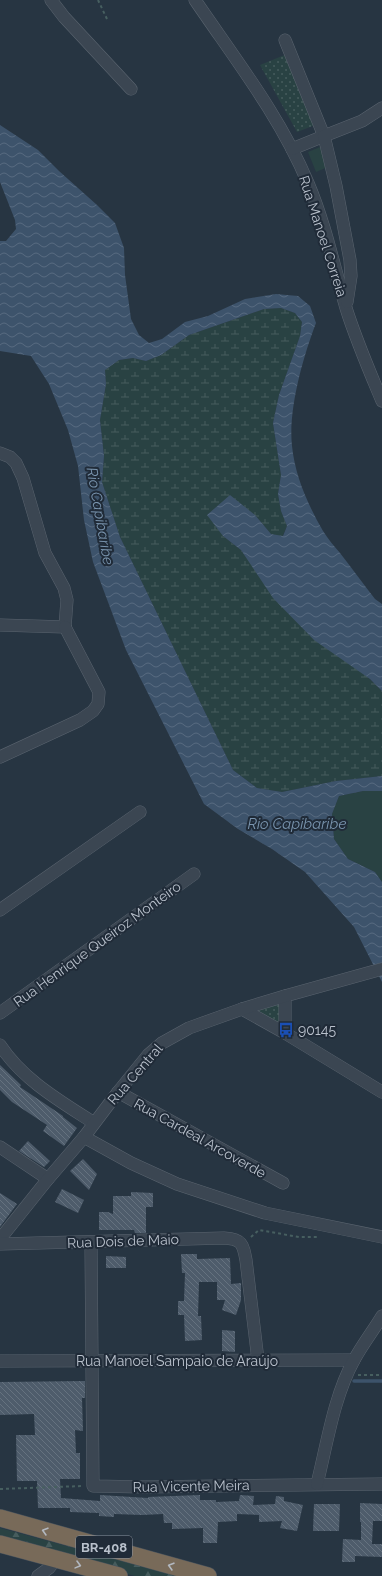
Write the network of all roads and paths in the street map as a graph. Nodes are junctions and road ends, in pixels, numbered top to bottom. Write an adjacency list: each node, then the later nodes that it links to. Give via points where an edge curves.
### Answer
1 (50, 0): 6 (street)
2 (98, 0): 4 (path)
3 (195, 0): 9 (street, Rua Manoel Correia, via 275,118)
4 (107, 19)
5 (285, 40): 8 (street)
6 (131, 89)
7 (382, 108): 8 (street, via 362,121)
8 (324, 136): 9 (street); 10 (street, via 350,260 352,276)
9 (292, 149): 10 (street, Rua Manoel Correia, via 308,184 333,258)
10 (346, 307): 11 (street, Rua Manoel Correia)
11 (382, 401)
12 (5, 455): 14 (street, via 16,463 23,478 45,553 64,588 67,600)
13 (0, 625): 14 (street)
14 (64, 627): 15 (street, via 99,692 98,704 80,720)
15 (0, 757)
16 (140, 812): 18 (street)
17 (194, 874): 22 (street, Rua Henrique Queiroz Monteiro)
18 (0, 910)
19 (382, 969): 20 (street, Rua Central)
20 (285, 996): 21 (street, Rua Central); 23 (street)
21 (242, 1009): 23 (street); 25 (street, Rua Central, via 190,1028 162,1043 148,1055)
22 (0, 1013)
23 (285, 1033): 26 (street)
24 (0, 1045): 27 (street, via 24,1073 49,1094)
25 (118, 1092): 27 (street, Rua Central); 31 (street, Rua Cardeal Arcoverde)
26 (382, 1092)
27 (94, 1123): 28 (street, Rua Central)
28 (84, 1138): 30 (street, Rua Central); 34 (street, via 130,1163 177,1184 265,1213)
29 (0, 1147): 30 (street)
30 (48, 1179): 32 (street, Rua Central)
31 (283, 1183)
32 (2, 1234)
33 (322, 1236): 37 (path, via 299,1237 259,1230)
34 (382, 1236)
35 (91, 1242): 36 (street, Rua Dois de Maio); 37 (street, Rua Dois de Maio, via 233,1238 239,1240); 42 (street)
36 (0, 1244)
37 (243, 1246): 40 (street)
38 (382, 1316): 41 (street)
39 (0, 1360): 42 (street, Rua Manoel Sampaio de Araújo)
40 (258, 1360): 41 (street, Rua Manoel Sampaio de Araújo); 42 (street, Rua Manoel Sampaio de Araújo)
41 (354, 1360): 43 (street)
42 (93, 1361): 47 (street)
43 (347, 1375): 44 (path); 45 (street, via 335,1411)
44 (382, 1375)
45 (317, 1484): 46 (street, Rua Vicente Meira); 47 (street, Rua Vicente Meira)
46 (382, 1484)
47 (93, 1486): 48 (path)
48 (0, 1489)
49 (2, 1518): 54 (highway, BR-408, one-way to 49)
50 (0, 1544): 51 (highway, BR-408)
51 (56, 1559): 52 (street); 53 (highway, BR-408, one-way to 53)
52 (38, 1576)
53 (119, 1576)
54 (208, 1576)

